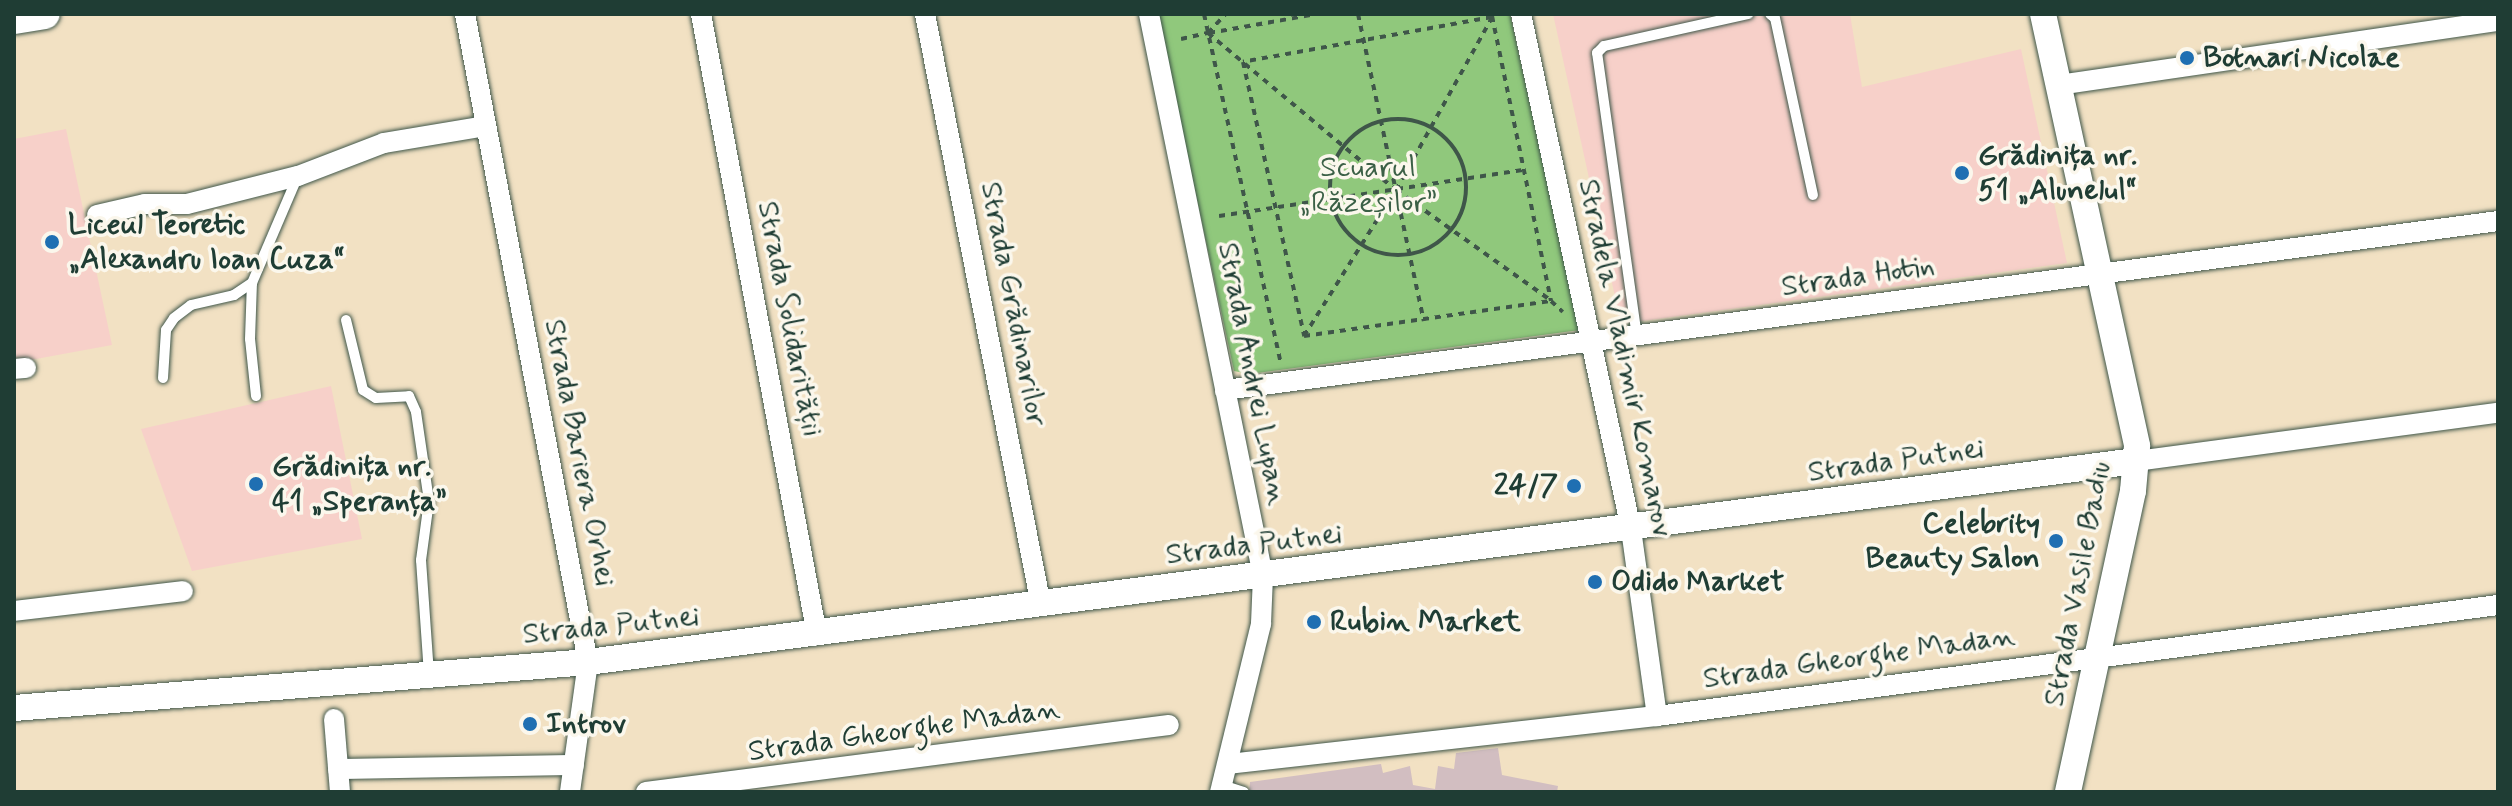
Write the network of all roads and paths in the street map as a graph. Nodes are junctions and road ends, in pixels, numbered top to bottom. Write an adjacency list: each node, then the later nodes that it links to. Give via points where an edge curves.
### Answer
1 (45, 14): 15 (main road)
2 (465, 14): 23 (street, Strada Bariera Orhei)
3 (701, 14): 60 (street, Strada Solidarității)
4 (925, 14): 57 (street, Strada Grădinarilor)
5 (1149, 14): 50 (street, Strada Andrei Lupan)
6 (1204, 14): 17 (path)
7 (1226, 14): 17 (path)
8 (1317, 14): 17 (path)
9 (1358, 14): 19 (path)
10 (1521, 14): 47 (street, Stradela Vladimir Komarov)
11 (1748, 14): 46 (lane, via 1604,46 1597,53)
12 (1770, 14): 30 (lane)
13 (2043, 14): 21 (street, Strada Vasile Badiu)
14 (1493, 15): 19 (path); 24 (path); 26 (path)
15 (14, 19)
16 (2498, 21): 21 (street)
17 (1208, 33): 18 (path); 20 (path); 33 (path)
18 (1181, 39)
19 (1364, 41): 20 (path); 22 (path)
20 (1243, 62): 25 (path); 32 (path)
21 (2059, 85): 40 (street, Strada Vasile Badiu)
22 (1381, 121): 24 (path, via 1412,120); 25 (path); 29 (path)
23 (486, 126): 27 (street, via 384,143); 62 (street, Strada Bariera Orhei)
24 (1431, 127): 28 (path, via 1458,154); 29 (path)
25 (1344, 146): 29 (path); 31 (path, via 1331,177)
26 (1523, 170): 28 (path); 42 (path)
27 (298, 176): 34 (street, via 187,204 145,204); 41 (lane)
28 (1466, 179): 29 (path); 37 (path, via 1465,201)
29 (1396, 190): 31 (path); 37 (path); 38 (path); 39 (path)
30 (1813, 195)
31 (1331, 199): 32 (path); 38 (path, via 1338,220)
32 (1273, 207): 33 (path); 45 (path)
33 (1247, 211): 35 (path); 49 (path)
34 (97, 215)
35 (1219, 216)
36 (2498, 221): 40 (street, Strada Hotin)
37 (1452, 230): 39 (path, via 1437,244); 42 (path)
38 (1361, 245): 39 (path); 45 (path)
39 (1410, 255): 44 (path)
40 (2102, 275): 46 (street, Strada Hotin); 53 (street, Strada Vasile Badiu, via 2136,431)
41 (252, 283): 48 (lane, via 234,295 191,305 174,318 166,330); 51 (lane)
42 (1551, 301): 44 (path); 47 (path)
43 (346, 320): 63 (lane, via 363,390 376,398 409,396 416,412 429,501 421,560)
44 (1424, 321): 45 (path)
45 (1304, 336)
46 (1637, 337): 47 (street, Strada Hotin)
47 (1593, 338): 49 (street, Strada Hotin); 54 (street, Stradela Vladimir Komarov)
48 (163, 378)
49 (1285, 382): 50 (street, Strada Hotin)
50 (1225, 390): 55 (street, Strada Andrei Lupan)
51 (256, 396)
52 (2498, 413): 53 (street, Strada Putnei)
53 (2136, 461): 54 (street, Strada Putnei); 61 (street, Strada Vasile Badiu)
54 (1631, 529): 55 (street, Strada Putnei); 65 (street, Stradela Vladimir Komarov)
55 (1263, 576): 57 (street, Strada Putnei); 68 (street, Strada Andrei Lupan, via 1261,624)
56 (183, 591): 59 (street)
57 (1041, 605): 60 (street, Strada Putnei)
58 (2498, 605): 61 (street, Strada Gheorghe Madan)
59 (14, 611)
60 (817, 635): 62 (street, Strada Putnei)
61 (2097, 655): 65 (street, Strada Gheorghe Madan); 77 (street, Strada Vasile Badiu)
62 (588, 662): 63 (street, Strada Putnei); 69 (street, Strada Bariera Orhei)
63 (429, 677): 64 (street, Strada Putnei)
64 (14, 708)
65 (1657, 716): 68 (street, Strada Gheorghe Madan)
66 (334, 719): 70 (street)
67 (1169, 725): 72 (street, Strada Gheorghe Madan)
68 (1228, 764): 71 (street, Strada Andrei Lupan)
69 (574, 765): 70 (street); 74 (street, Strada Bariera Orhei)
70 (338, 769): 73 (street)
71 (1221, 788): 76 (lane)
72 (709, 790): 75 (street, Strada Gheorghe Madan)
73 (340, 792)
74 (570, 792)
75 (646, 792)
76 (1244, 792)
77 (2068, 792)

